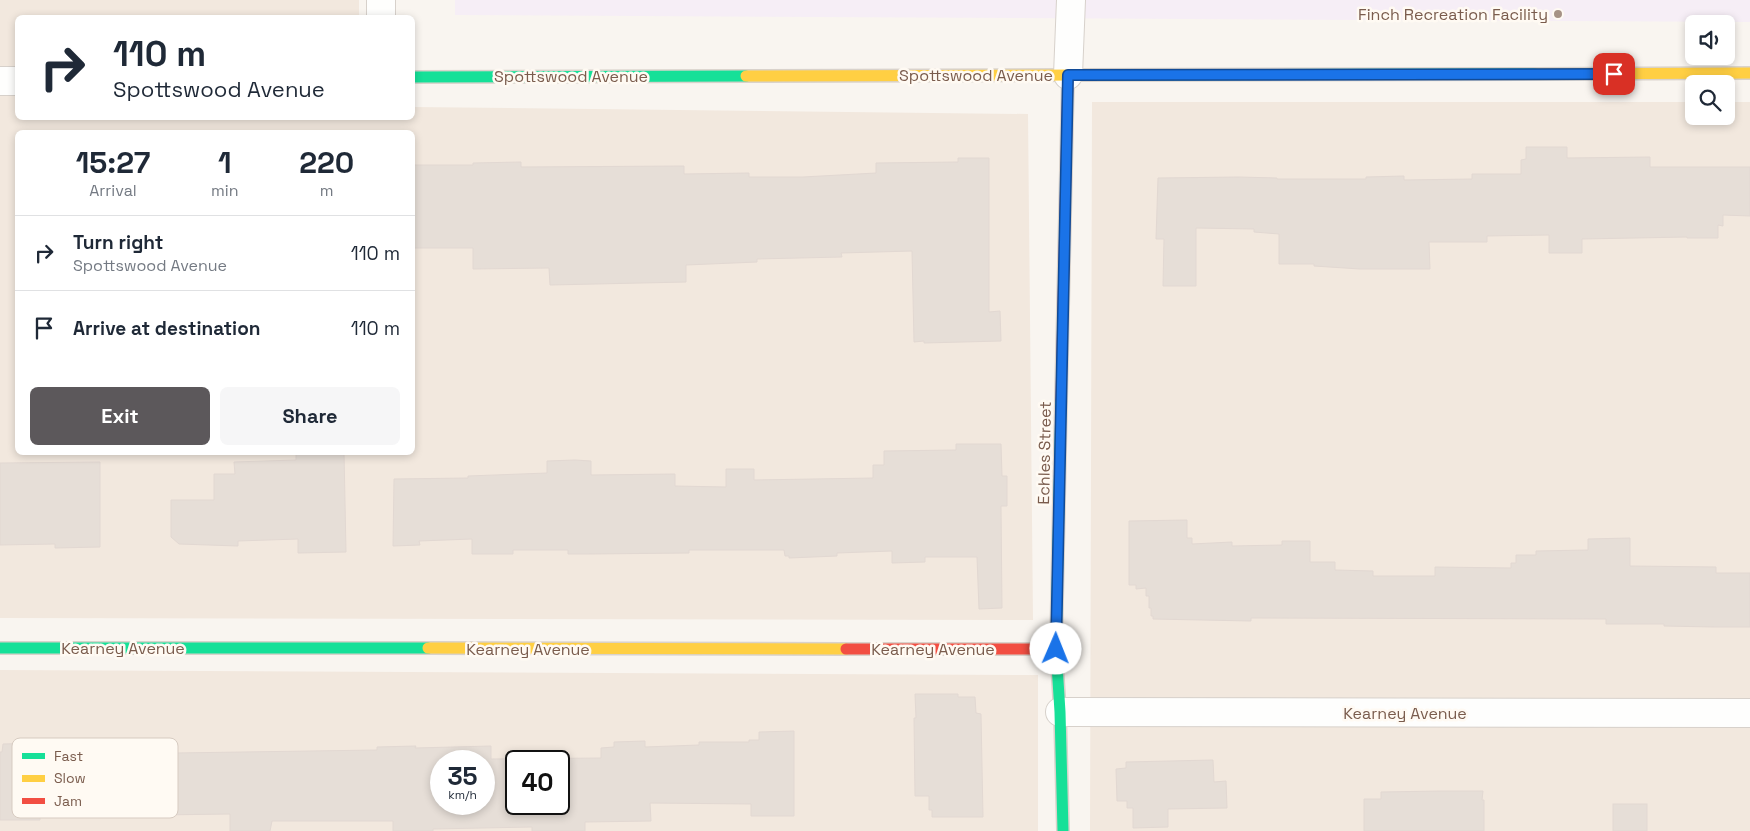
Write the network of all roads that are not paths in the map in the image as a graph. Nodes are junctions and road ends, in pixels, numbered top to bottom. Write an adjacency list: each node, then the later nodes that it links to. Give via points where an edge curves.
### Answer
1 (381, 0): 3 (street)
2 (1071, 0): 5 (street)
3 (381, 15)
4 (1750, 73): 5 (street, Spottswood Avenue)
5 (1068, 75): 6 (street, Spottswood Avenue); 10 (street, Echles Street)
6 (415, 77)
7 (0, 81): 8 (street)
8 (15, 81)
9 (0, 648): 10 (street, Kearney Avenue)
10 (1056, 649): 11 (street, Echles Street)
11 (1060, 712): 12 (street, Kearney Avenue); 13 (street, Echles Street)
12 (1750, 713)
13 (1063, 831)

